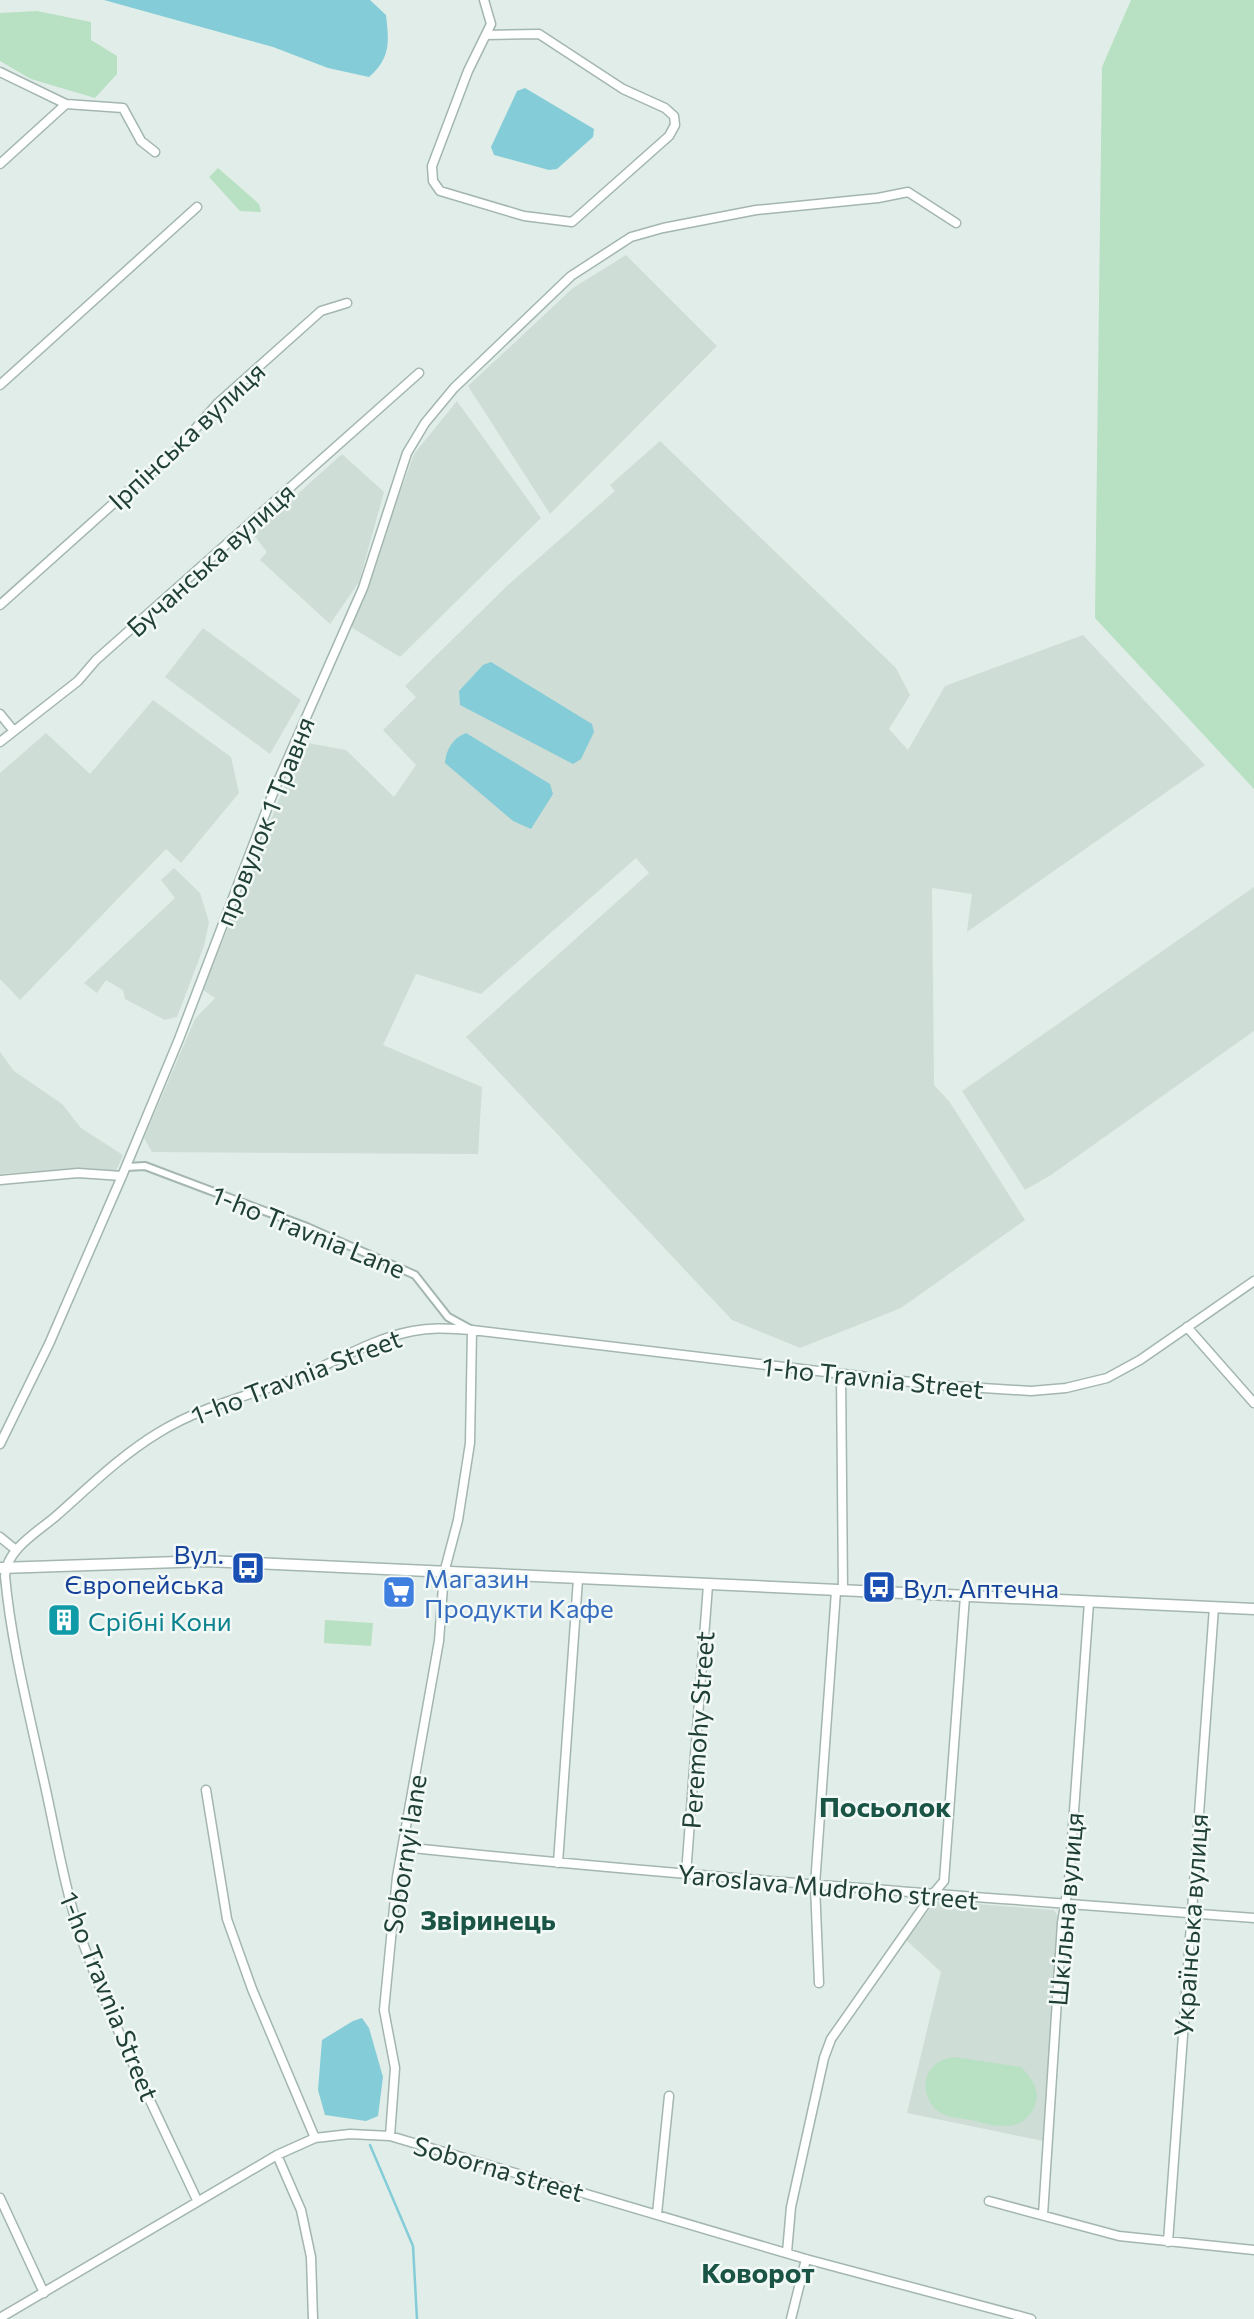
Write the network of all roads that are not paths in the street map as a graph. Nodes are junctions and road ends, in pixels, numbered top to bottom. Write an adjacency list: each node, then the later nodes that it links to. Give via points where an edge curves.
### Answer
1 (484, 0): 2 (street, via 491,24)
2 (486, 35): 2 (street, via 539,34 623,89 665,108 676,125 572,222 524,216 440,191 433,181 432,166)
3 (0, 72): 4 (street)
4 (66, 104): 5 (street, via 123,108 141,141); 6 (street)
5 (155, 152)
6 (0, 164)
7 (197, 207): 11 (street)
8 (956, 223): 16 (street, провулок 1 Травня, via 908,192 756,210 631,237 572,276 454,388 407,453 363,587 275,788)
9 (347, 303): 12 (street, Ірпінська вулиця, via 321,311 218,403 168,460)
10 (419, 373): 14 (street, Бучанська вулиця, via 96,660 78,681)
11 (0, 385)
12 (0, 605)
13 (0, 714): 14 (street)
14 (13, 730): 15 (street, Бучанська вулиця)
15 (0, 742)
16 (126, 1167): 17 (street, провулок 1 Травня); 21 (street, 1-ho Travnia Lane, via 145,1166 307,1227 415,1275 448,1317)
17 (122, 1176): 18 (street, via 78,1173); 24 (street, провулок 1 Травня, via 49,1345)
18 (0, 1180)
19 (1254, 1281): 20 (street, 1-ho Travnia Street)
20 (1187, 1327): 22 (street, 1-ho Travnia Street, via 1107,1378 1066,1388 992,1390); 23 (street)
21 (472, 1330): 22 (street, 1-ho Travnia Street); 26 (street, 1-ho Travnia Street, via 434,1328 393,1336 290,1381 199,1412 132,1451); 28 (street, Sobornyi lane, via 470,1443)
22 (841, 1374): 31 (street)
23 (1254, 1403)
24 (0, 1444)
25 (0, 1537): 26 (street)
26 (16, 1550): 27 (street, 1-ho Travnia Street)
27 (3, 1567): 28 (street, via 208,1561); 51 (street, 1-ho Travnia Street, via 18,1673 61,1869 83,1943)
28 (444, 1573): 29 (street); 37 (street, Sobornyi lane, via 439,1641)
29 (578, 1579): 30 (street); 38 (street)
30 (708, 1585): 31 (street); 39 (street, Peremohy Street)
31 (840, 1591): 32 (street); 40 (street)
32 (965, 1596): 33 (street); 41 (street, via 944,1881)
33 (1089, 1602): 34 (street); 42 (street, Шкільна вулиця)
34 (1214, 1607): 35 (street); 43 (street, Українська вулиця)
35 (1254, 1609)
36 (206, 1790): 48 (street, via 227,1919 251,1989)
37 (403, 1847): 38 (street, Yaroslava Mudroho street); 47 (street, Sobornyi lane, via 384,2010 395,2068)
38 (558, 1863): 39 (street, Yaroslava Mudroho street)
39 (686, 1874): 40 (street, Yaroslava Mudroho street)
40 (816, 1885): 41 (street, Yaroslava Mudroho street); 45 (street)
41 (932, 1895): 42 (street, Yaroslava Mudroho street); 57 (street, via 831,2039 791,2207)
42 (1065, 1904): 43 (street, Yaroslava Mudroho street); 54 (street, Шкільна вулиця)
43 (1191, 1913): 44 (street, Yaroslava Mudroho street); 55 (street, Українська вулиця)
44 (1254, 1918)
45 (819, 1983)
46 (669, 2096): 53 (street)
47 (390, 2136): 48 (street, Soborna street); 53 (street, Soborna street)
48 (315, 2138): 49 (street, Soborna street)
49 (277, 2154): 51 (street, Soborna street); 61 (street, via 301,2210 311,2257)
50 (0, 2198): 59 (street)
51 (197, 2200): 59 (street, Soborna street)
52 (989, 2201): 54 (street)
53 (657, 2214): 57 (street, Soborna street)
54 (1044, 2215): 55 (street, via 1119,2236)
55 (1168, 2242): 56 (street)
56 (1254, 2250)
57 (787, 2252): 58 (street, Soborna street)
58 (806, 2259): 62 (street); 63 (street, Soborna street)
59 (44, 2293): 60 (street, Soborna street)
60 (0, 2319)
61 (313, 2319)
62 (791, 2319)
63 (1031, 2319)

